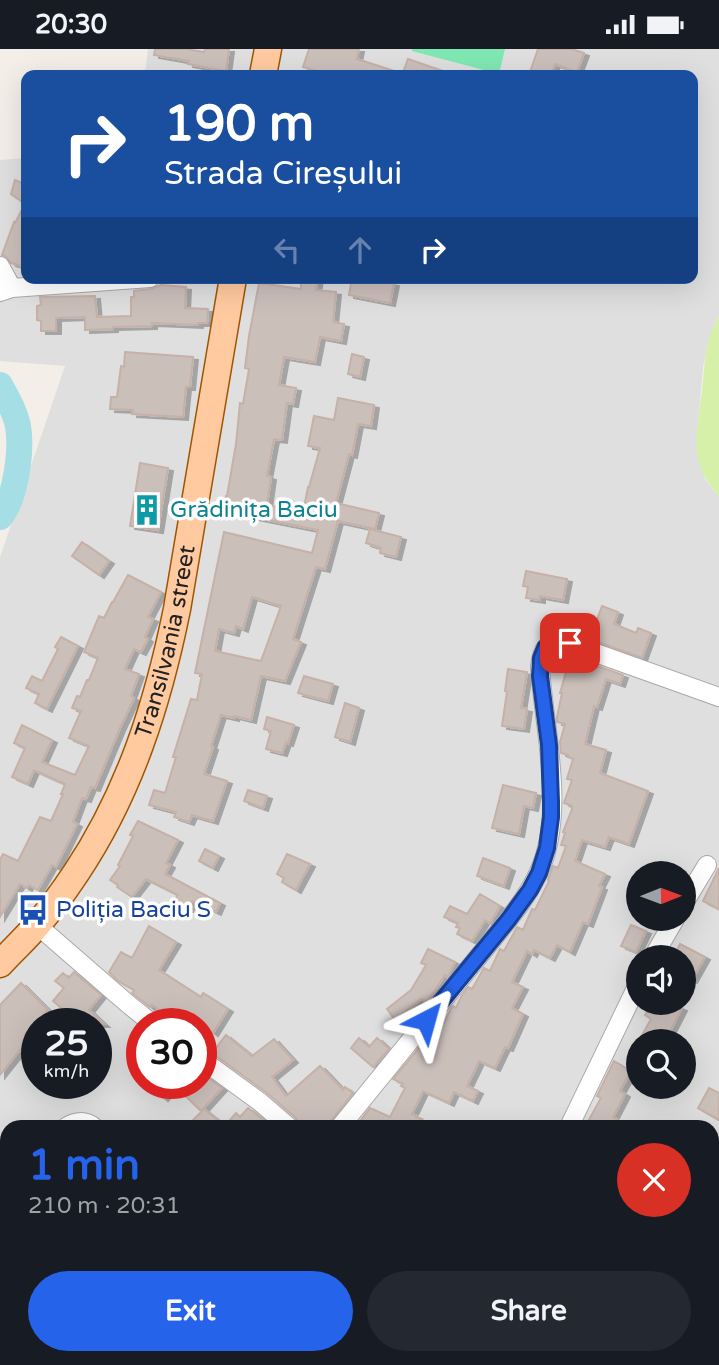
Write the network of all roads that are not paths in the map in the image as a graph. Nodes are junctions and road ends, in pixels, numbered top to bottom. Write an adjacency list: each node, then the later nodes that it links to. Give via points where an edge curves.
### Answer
1 (268, 49): 2 (main road)
2 (265, 70)
3 (0, 266): 6 (street)
4 (78, 284): 6 (street)
5 (232, 284): 10 (main road, Transilvania street, via 179,599 152,713 110,815)
6 (6, 290)
7 (719, 697): 16 (street, via 565,642 545,648 540,667 551,817 539,873 509,919)
8 (707, 865): 9 (street)
9 (696, 884)
10 (37, 925): 11 (main road, Transilvania street); 12 (street)
11 (0, 964)
12 (133, 1008)
13 (626, 1009): 17 (street)
14 (217, 1071): 15 (street)
15 (281, 1120)
16 (346, 1120)
17 (572, 1120)

